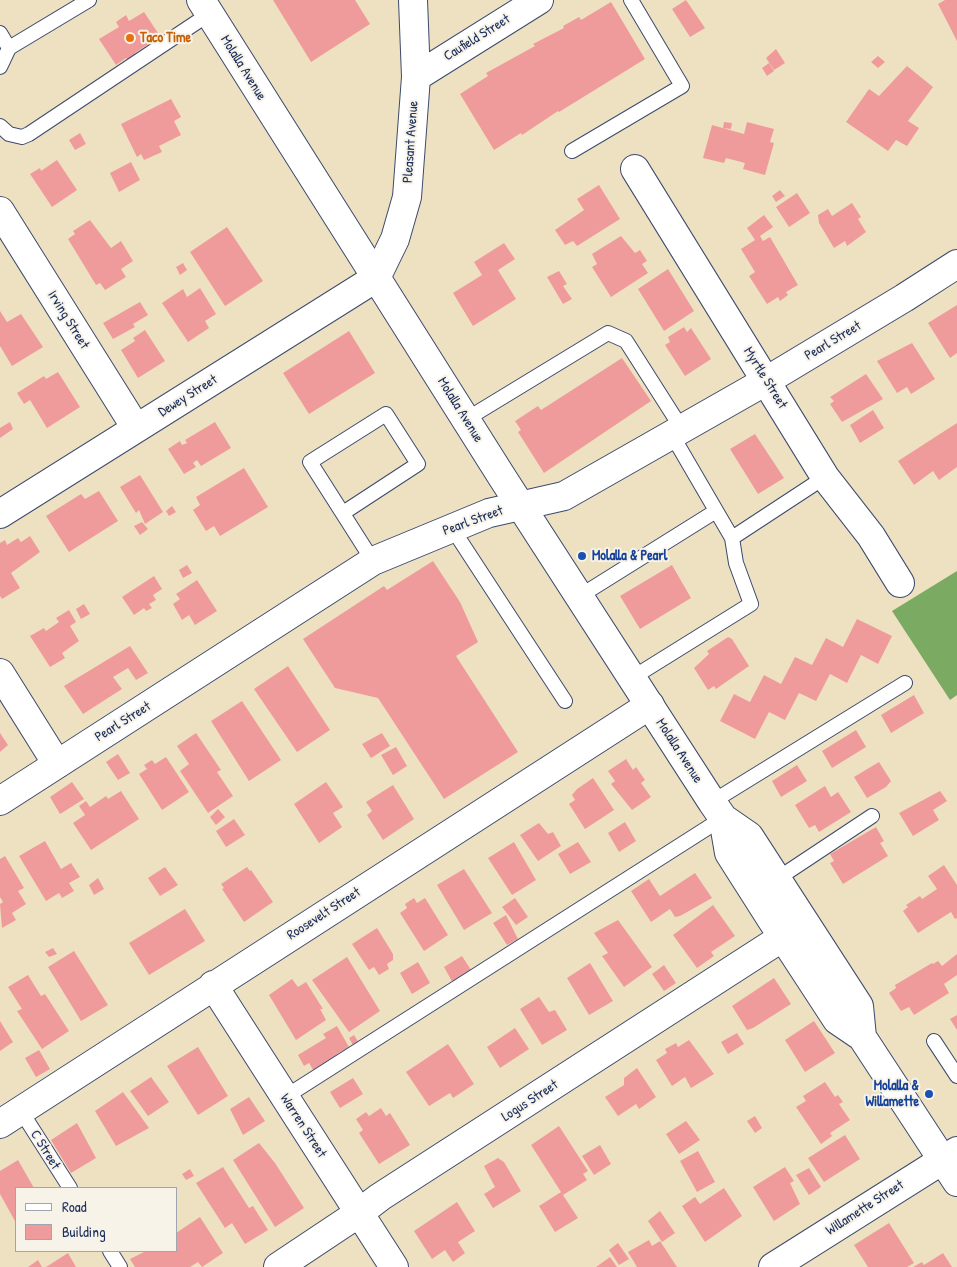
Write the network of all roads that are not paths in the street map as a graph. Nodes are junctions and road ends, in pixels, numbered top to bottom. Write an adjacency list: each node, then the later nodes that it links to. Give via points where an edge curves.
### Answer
1 (89, 0): 7 (lane)
2 (413, 0): 9 (street, Pleasant Avenue)
3 (539, 0): 9 (street, Caufield Street)
4 (630, 0): 11 (lane, via 682,86)
5 (205, 7): 10 (lane, via 29,134 22,137 10,134); 15 (street, Molalla Avenue)
6 (0, 33): 7 (lane)
7 (9, 48): 8 (lane)
8 (0, 67)
9 (416, 76): 15 (street, Pleasant Avenue, via 407,197 398,233)
10 (0, 126)
11 (572, 151)
12 (635, 169): 16 (street, Myrtle Street)
13 (0, 211): 18 (street, Irving Street)
14 (957, 264): 16 (street, Pearl Street)
15 (376, 278): 17 (street, Molalla Avenue); 18 (street, Dewey Street)
16 (766, 381): 19 (street, Pearl Street); 20 (street, Myrtle Street)
17 (465, 420): 19 (lane, via 608,333 626,341); 21 (street, Molalla Avenue)
18 (136, 428): 24 (street, Dewey Street)
19 (677, 432): 21 (street, Pearl Street, via 564,496); 22 (lane)
20 (825, 477): 26 (lane); 28 (street, Myrtle Street, via 871,536)
21 (521, 506): 25 (street, Pearl Street, via 489,513); 29 (street, Molalla Avenue)
22 (716, 510): 26 (lane); 29 (lane)
23 (343, 513): 23 (lane, via 418,464 386,414 310,462); 27 (lane)
24 (0, 514)
25 (452, 528): 27 (street, Pearl Street); 33 (lane)
26 (732, 538): 31 (lane, via 736,563 751,604)
27 (373, 561): 35 (street, Pearl Street)
28 (900, 583)
29 (580, 596): 31 (street, Molalla Avenue)
30 (0, 673): 35 (street)
31 (632, 678): 34 (street, Molalla Avenue)
32 (906, 683): 37 (lane)
33 (565, 701)
34 (650, 705): 37 (street, Molalla Avenue); 41 (street, Roosevelt Street)
35 (57, 764): 36 (street, Pearl Street)
36 (0, 801)
37 (717, 810): 39 (street, Molalla Avenue, via 749,836); 40 (street, Molalla Avenue, via 729,853); 45 (lane)
38 (872, 816): 39 (lane)
39 (777, 879): 42 (street, Molalla Avenue, via 859,1006)
40 (783, 937): 42 (street, Molalla Avenue, via 837,1020); 49 (street, Logus Street, via 380,1197)
41 (213, 985): 45 (street, Warren Street); 46 (street, Roosevelt Street)
42 (862, 1037): 47 (street, Molalla Avenue)
43 (934, 1040): 44 (lane)
44 (957, 1076)
45 (285, 1098): 49 (street, Warren Street)
46 (10, 1118): 48 (lane, C Street)
47 (952, 1164): 54 (street, Willamette Street)
48 (69, 1187)
49 (360, 1214): 52 (street, Logus Street); 53 (street, Warren Street)
50 (111, 1252): 51 (lane)
51 (120, 1267)
52 (278, 1267)
53 (394, 1267)
54 (773, 1267)

